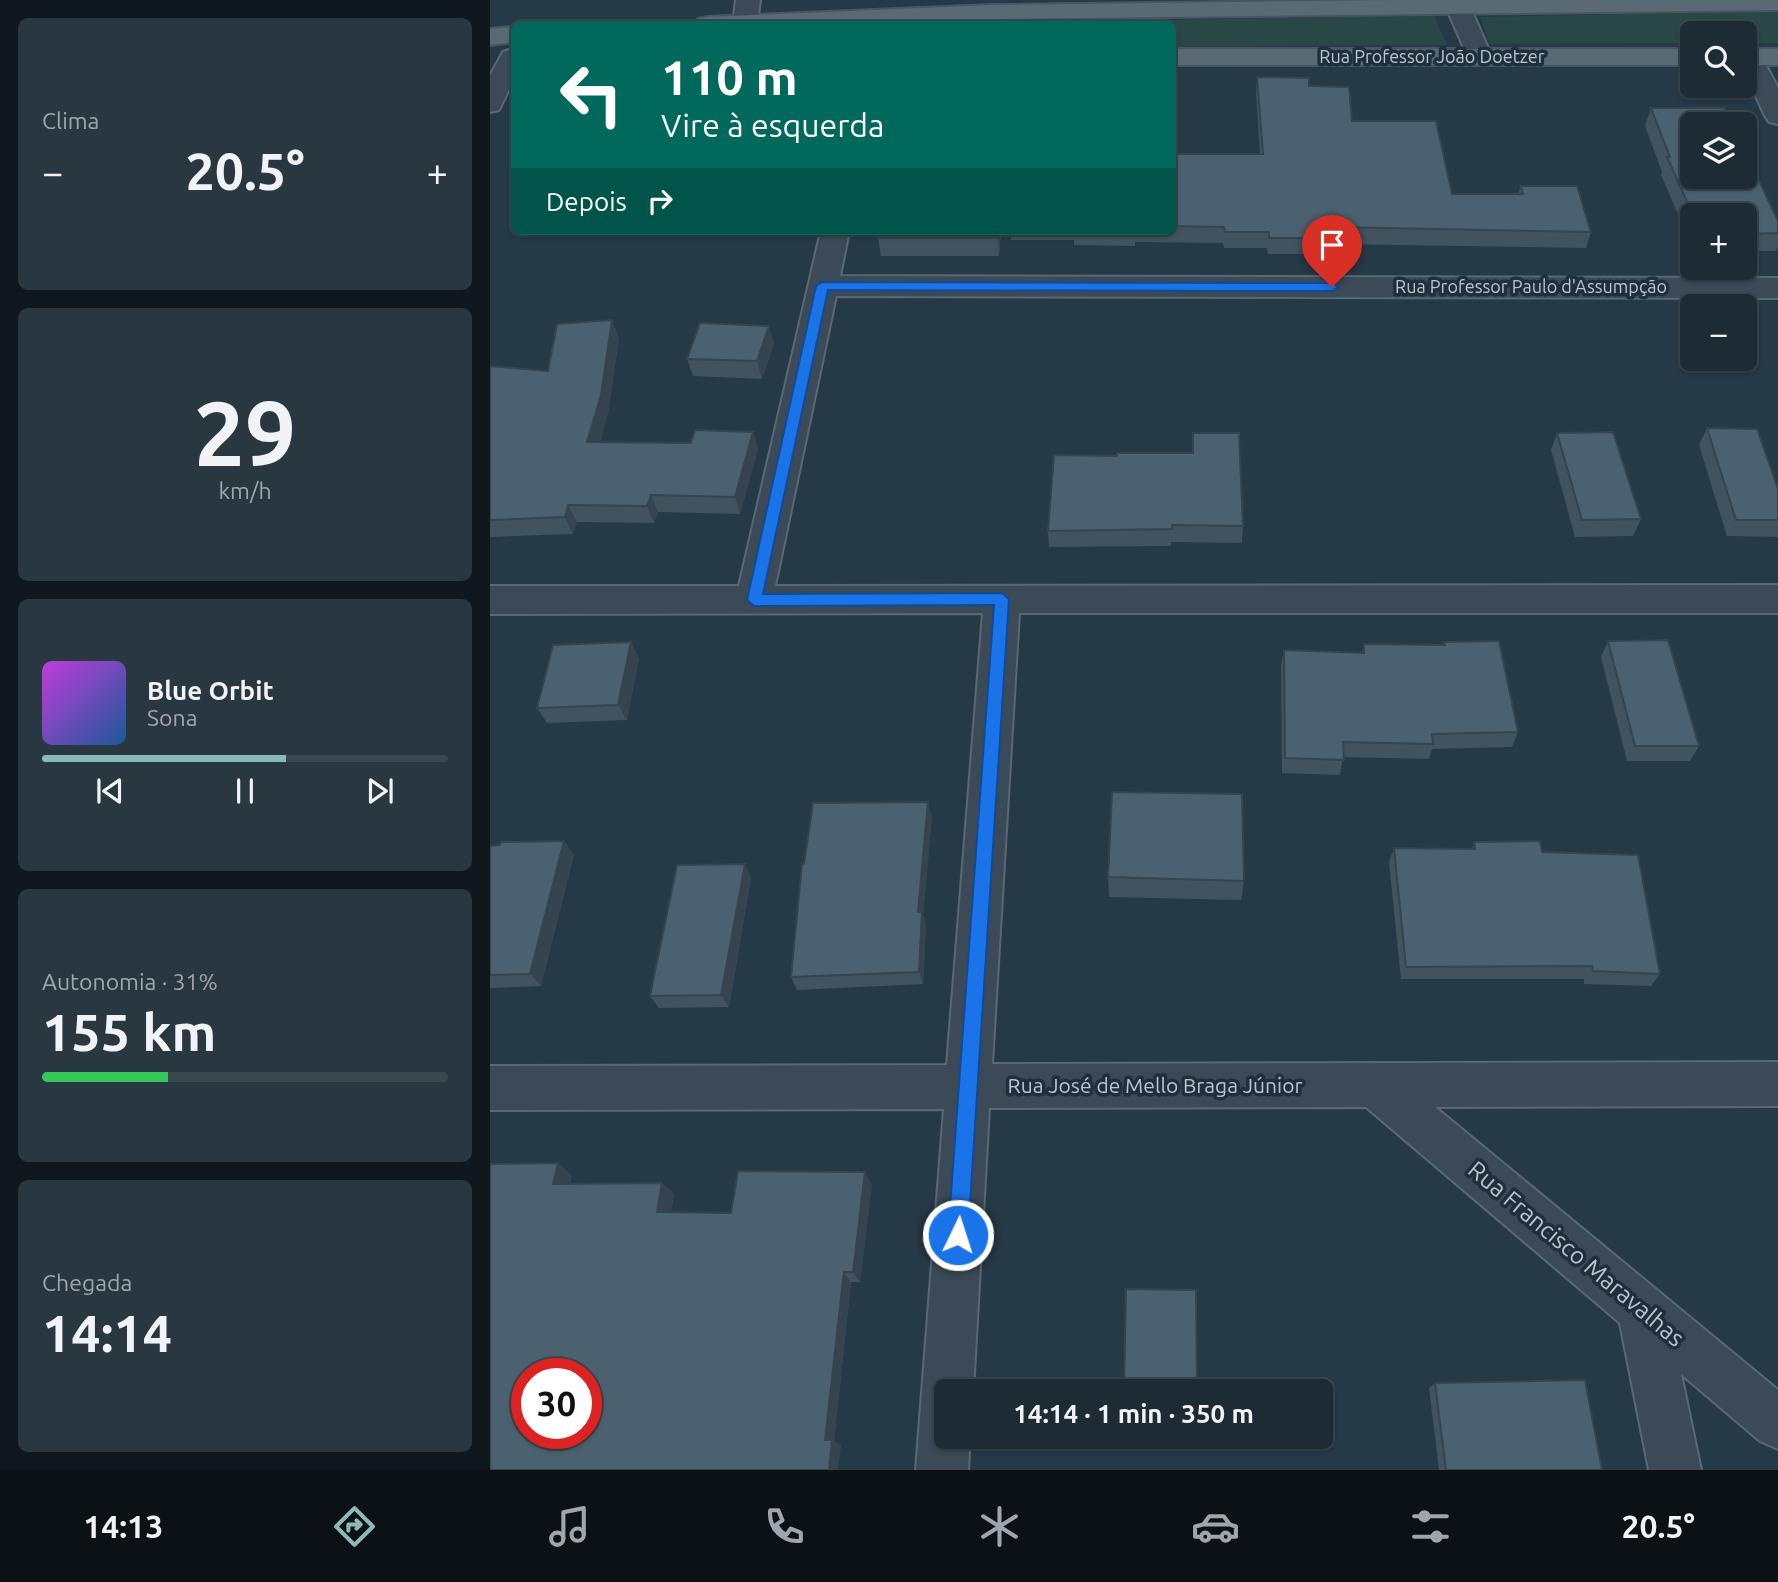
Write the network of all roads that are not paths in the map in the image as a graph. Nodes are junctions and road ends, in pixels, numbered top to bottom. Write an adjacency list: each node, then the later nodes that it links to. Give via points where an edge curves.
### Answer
1 (1778, 3): 2 (main road)
2 (1457, 4): 3 (main road); 8 (street)
3 (746, 16): 4 (main road)
4 (722, 21)
5 (490, 37): 6 (main road)
6 (508, 51): 13 (street)
7 (1176, 57): 8 (main road, Rua Professor João Doetzer)
8 (1479, 57): 9 (main road, Rua Professor João Doetzer)
9 (1680, 57)
10 (1757, 57): 11 (main road)
11 (1778, 57)
12 (1757, 76): 15 (street)
13 (490, 103): 14 (street)
14 (511, 103)
15 (1778, 116)
16 (834, 235): 17 (street)
17 (822, 286): 18 (street, Rua Professor Paulo d'Assumpção); 22 (street)
18 (1778, 288)
19 (1002, 599): 20 (street); 22 (street); 25 (street)
20 (1778, 599)
21 (490, 600): 22 (street)
22 (754, 600)
23 (1778, 1084): 24 (street, Rua José de Mello Braga Júnior)
24 (1375, 1086): 25 (street, Rua José de Mello Braga Júnior); 27 (street, Rua Francisco Maravalhas)
25 (968, 1087): 26 (street, Rua José de Mello Braga Júnior); 28 (street)
26 (490, 1088)
27 (1642, 1309): 29 (street, Rua Francisco Maravalhas); 32 (street)
28 (948, 1379)
29 (1778, 1423)
30 (943, 1449): 31 (street)
31 (942, 1470)
32 (1675, 1470)

